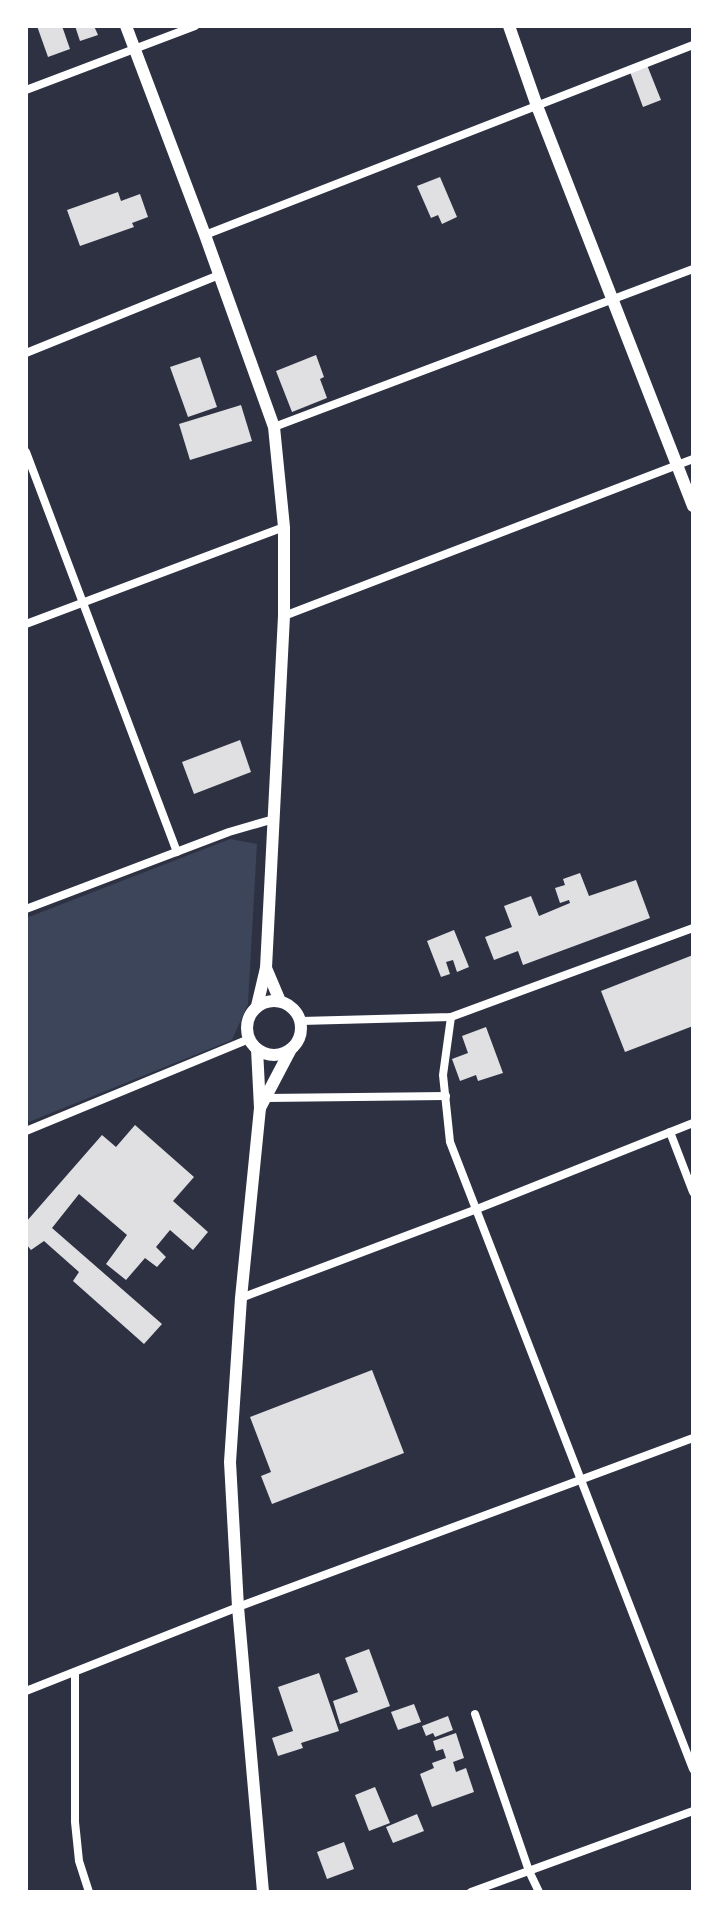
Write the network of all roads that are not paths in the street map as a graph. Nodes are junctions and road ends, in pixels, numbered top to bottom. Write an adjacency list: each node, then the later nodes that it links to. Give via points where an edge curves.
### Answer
1 (126, 26): 5 (main road)
2 (195, 26): 5 (street)
3 (509, 26): 7 (main road)
4 (693, 45): 7 (street)
5 (135, 50): 6 (street); 8 (main road)
6 (26, 90)
7 (537, 106): 8 (street); 11 (main road)
8 (205, 235): 10 (main road)
9 (693, 269): 11 (street)
10 (219, 275): 12 (street); 13 (main road)
11 (613, 299): 13 (street); 16 (main road)
12 (26, 353)
13 (274, 427): 18 (main road)
14 (26, 452): 19 (street)
15 (693, 459): 16 (street)
16 (677, 465): 17 (main road); 20 (street)
17 (693, 506)
18 (284, 527): 19 (street); 20 (main road)
19 (84, 604): 21 (street); 23 (street)
20 (284, 616): 22 (main road)
21 (26, 624)
22 (274, 819): 23 (street); 26 (main road)
23 (177, 852): 24 (street)
24 (26, 909)
25 (693, 928): 29 (street)
26 (266, 968): 27 (main road); 28 (main road)
27 (280, 1001): 28 (main road); 30 (main road)
28 (257, 1006): 31 (main road, via 246,1027)
29 (451, 1017): 30 (street); 33 (street, via 443,1075)
30 (301, 1021): 32 (main road, via 299,1040)
31 (253, 1044): 32 (main road, via 268,1055); 34 (main road); 36 (street)
32 (291, 1049): 34 (main road)
33 (446, 1096): 34 (street); 39 (street, via 450,1142)
34 (263, 1103): 40 (main road)
35 (693, 1123): 37 (street)
36 (26, 1131)
37 (670, 1132): 38 (street); 39 (street)
38 (693, 1192)
39 (477, 1209): 40 (street); 42 (street)
40 (241, 1298): 43 (main road, via 230,1462)
41 (693, 1438): 42 (street)
42 (582, 1480): 43 (street); 47 (street)
43 (238, 1607): 44 (street); 51 (main road)
44 (75, 1673): 45 (street); 50 (street, via 75,1822)
45 (26, 1691)
46 (475, 1714): 49 (street)
47 (693, 1767)
48 (693, 1811): 49 (street)
49 (529, 1871): 52 (street); 53 (street)
50 (89, 1892)
51 (263, 1892)
52 (471, 1892)
53 (539, 1892)

